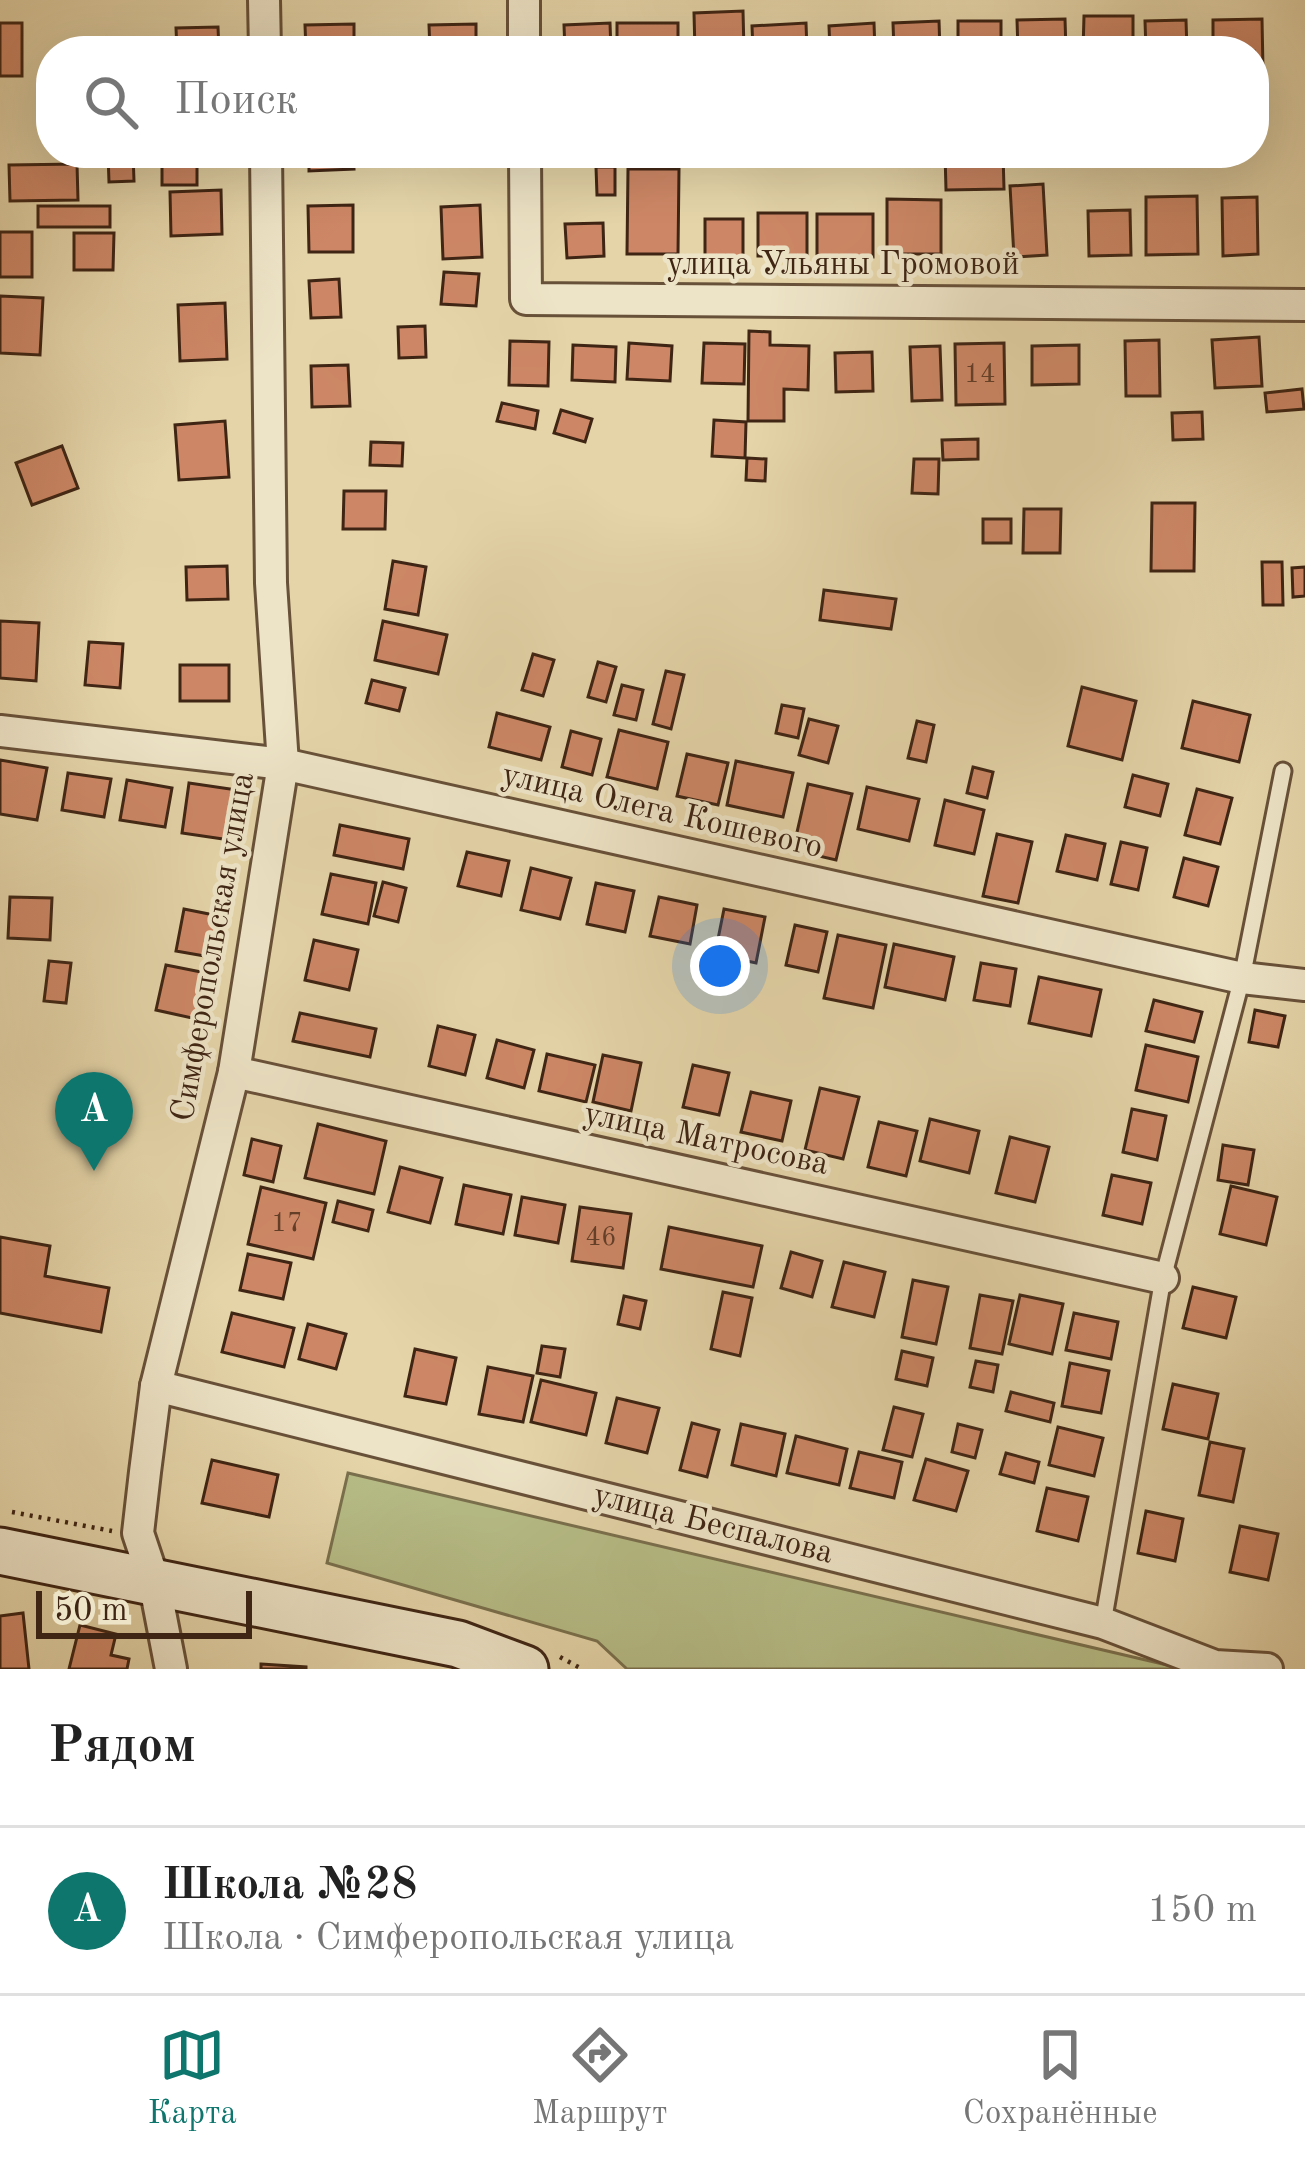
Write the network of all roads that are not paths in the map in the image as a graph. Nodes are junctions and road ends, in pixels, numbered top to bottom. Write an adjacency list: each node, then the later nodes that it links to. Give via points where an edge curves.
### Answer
1 (264, 0): 3 (street)
2 (524, 0): 4 (street)
3 (265, 36)
4 (524, 36)
5 (266, 168): 9 (street, Симферопольская улица, via 271,583)
6 (525, 168): 7 (street, улица Ульяны Громовой, via 526,299)
7 (1305, 305)
8 (0, 730): 9 (street, улица Олега Кошевого)
9 (283, 764): 11 (street, улица Олега Кошевого); 13 (street, Симферопольская улица)
10 (1283, 771): 11 (lane)
11 (1242, 979): 12 (street, улица Олега Кошевого); 14 (lane)
12 (1305, 986)
13 (234, 1072): 14 (street, улица Матросова); 15 (street, Симферопольская улица)
14 (1163, 1278): 18 (lane)
15 (156, 1386): 17 (street, Симферопольская улица, via 138,1533); 18 (street, улица Беспалова)
16 (0, 1551): 17 (main road)
17 (154, 1581): 19 (street, Симферопольская улица); 20 (main road, via 458,1643)
18 (1103, 1623): 21 (street, улица Беспалова, via 1215,1666)
19 (170, 1669)
20 (525, 1669)
21 (1267, 1669)

